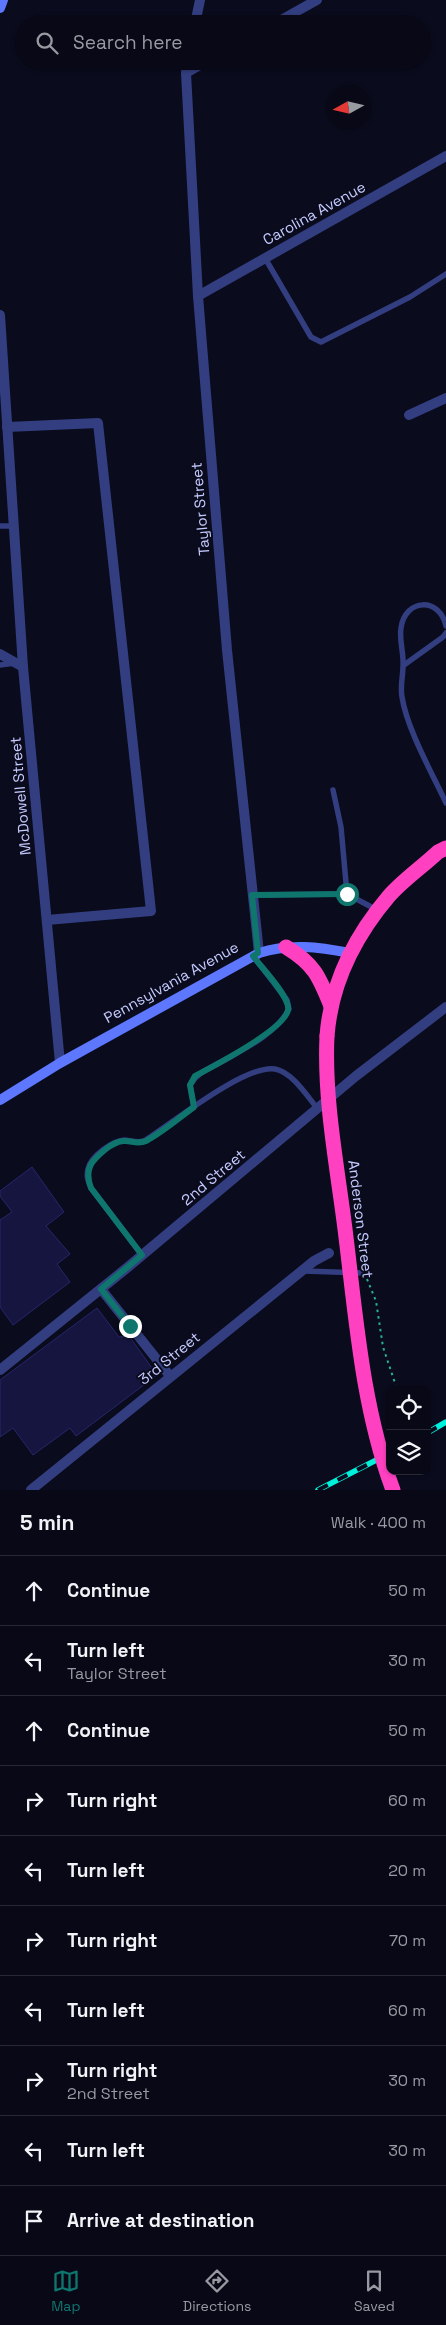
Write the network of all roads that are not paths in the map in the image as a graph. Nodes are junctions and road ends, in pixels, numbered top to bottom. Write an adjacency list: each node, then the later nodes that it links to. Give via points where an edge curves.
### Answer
1 (3, 0): 4 (main road)
2 (200, 0): 5 (street)
3 (317, 0): 6 (street)
4 (0, 8)
5 (197, 15)
6 (290, 15)
7 (186, 70): 9 (street, Taylor Street)
8 (191, 70): 9 (street)
9 (186, 73): 13 (street, Taylor Street)
10 (446, 156): 11 (street, Carolina Avenue)
11 (265, 258): 12 (lane, via 311,336 320,342 410,297); 13 (street, Carolina Avenue)
12 (446, 274)
13 (198, 296): 32 (street, Taylor Street, via 227,650)
14 (0, 315): 15 (street, McDowell Street)
15 (0, 321): 16 (street, McDowell Street)
16 (1, 353): 19 (street, McDowell Street)
17 (446, 398): 18 (street)
18 (408, 415)
19 (7, 427): 21 (street, McDowell Street); 34 (street, via 98,423 151,911)
20 (0, 526): 21 (lane)
21 (14, 526): 26 (street, McDowell Street)
22 (446, 626): 27 (lane, via 435,609 426,604 407,612 401,626)
23 (446, 632): 27 (lane, via 443,638)
24 (0, 654): 26 (street)
25 (0, 665): 26 (lane)
26 (19, 665): 34 (street, McDowell Street)
27 (404, 665): 29 (lane, via 402,696 407,714)
28 (333, 790): 31 (lane, via 341,827)
29 (446, 803)
30 (446, 848): 33 (highway, via 389,896)
31 (347, 894): 32 (lane); 33 (lane)
32 (252, 895): 37 (street, Taylor Street)
33 (379, 910): 36 (highway)
34 (47, 920): 41 (street, McDowell Street)
35 (286, 947): 36 (main road, Pennsylvania Avenue, via 306,946); 37 (main road, Pennsylvania Avenue); 38 (highway, via 311,964 321,979)
36 (350, 953): 38 (highway, Anderson Street)
37 (256, 955): 41 (main road, Pennsylvania Avenue); 43 (lane, via 287,1000 289,1010 274,1028 195,1076 190,1085)
38 (331, 1006): 53 (highway, Anderson Street, bridge, via 327,1036 329,1104 365,1388 375,1434)
39 (446, 1007): 40 (street, 2nd Street)
40 (441, 1014): 44 (street, 2nd Street)
41 (60, 1063): 42 (main road, Pennsylvania Avenue)
42 (0, 1100)
43 (194, 1107): 44 (lane, via 240,1080 263,1070 276,1069 289,1076); 46 (lane, via 144,1141 114,1143 88,1167 87,1178 91,1188)
44 (318, 1108): 46 (street, 2nd Street)
45 (329, 1253): 47 (street, 3rd Street)
46 (142, 1255): 49 (street, 2nd Street)
47 (302, 1271): 48 (lane); 51 (street, 3rd Street)
48 (363, 1273)
49 (101, 1289): 50 (street, 2nd Street); 51 (street)
50 (0, 1370)
51 (170, 1376): 52 (street, 3rd Street)
52 (31, 1490)
53 (393, 1490)

